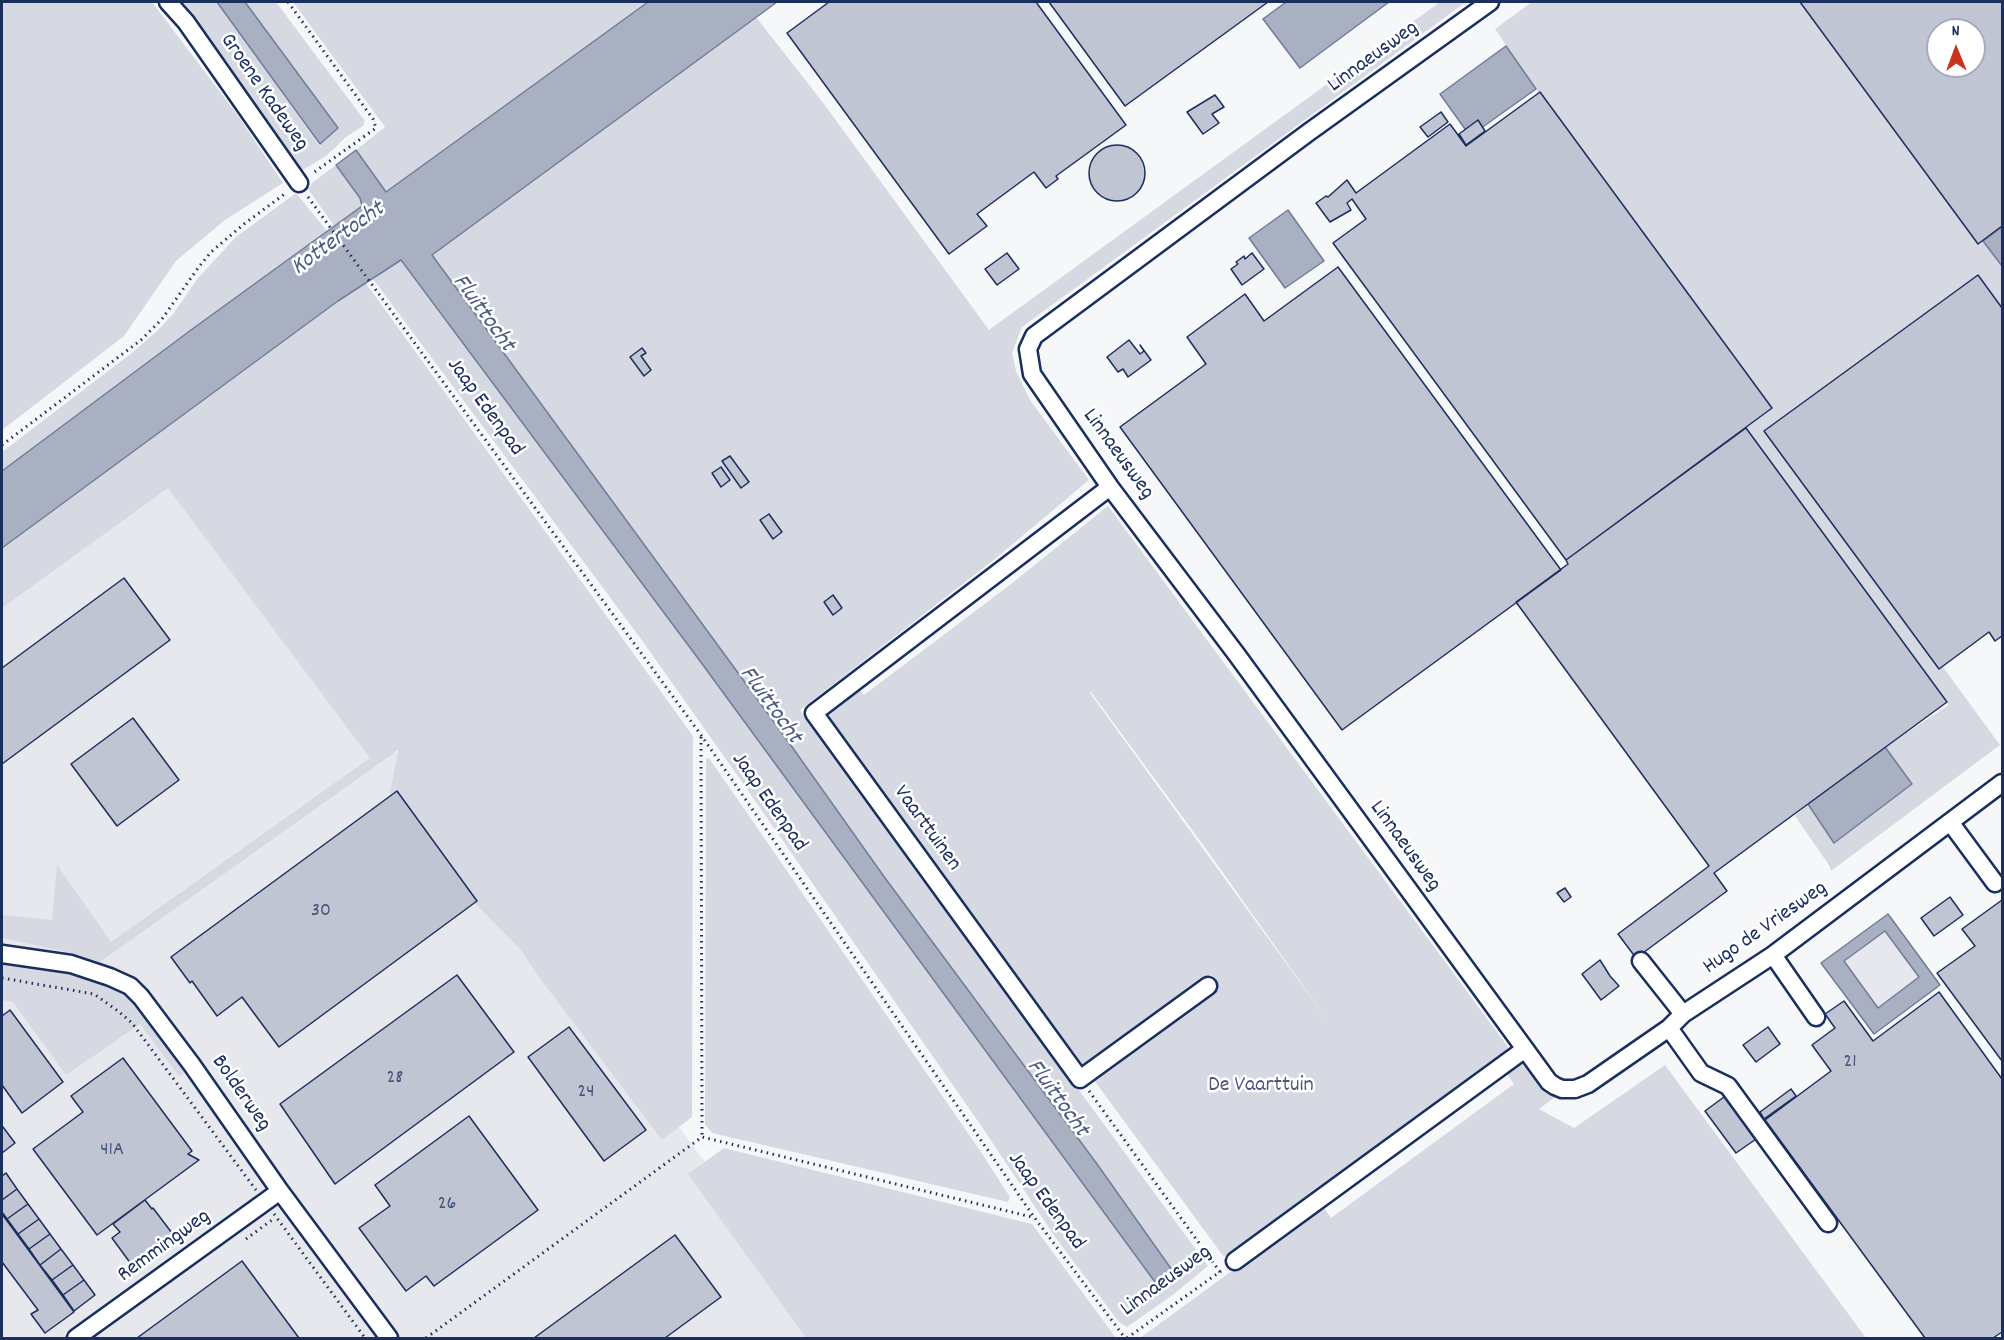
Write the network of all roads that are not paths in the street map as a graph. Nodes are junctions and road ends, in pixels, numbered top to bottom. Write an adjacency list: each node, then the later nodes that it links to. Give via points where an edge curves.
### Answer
1 (168, 2): 3 (street, Groene Kadeweg)
2 (1490, 2): 4 (street, Linnaeusweg, via 1034,336 1028,349 1032,374)
3 (300, 185)
4 (1110, 487): 11 (street, Vaarttuinen, via 814,713 1080,1078); 15 (street, Linnaeusweg)
5 (2002, 783): 6 (street, Hugo de Vriesweg)
6 (1950, 822): 7 (street); 9 (street, Hugo de Vriesweg)
7 (1995, 883)
8 (2, 954): 17 (street, Bolderweg, via 72,964 130,986 192,1065)
9 (1773, 954): 12 (street, Hugo de Vriesweg); 13 (street)
10 (1641, 960): 12 (street)
11 (1208, 986)
12 (1683, 1014): 14 (street, Hugo de Vriesweg)
13 (1816, 1017)
14 (1669, 1028): 16 (street, Hugo de Vriesweg, via 1582,1087 1562,1089); 18 (street, via 1701,1073 1728,1086)
15 (1525, 1049): 16 (street, Linnaeusweg); 19 (street, Linnaeusweg)
16 (1549, 1082)
17 (280, 1191): 20 (street, Remmingweg); 21 (street, Bolderweg)
18 (1828, 1223)
19 (1235, 1261)
20 (76, 1338)
21 (389, 1338)

